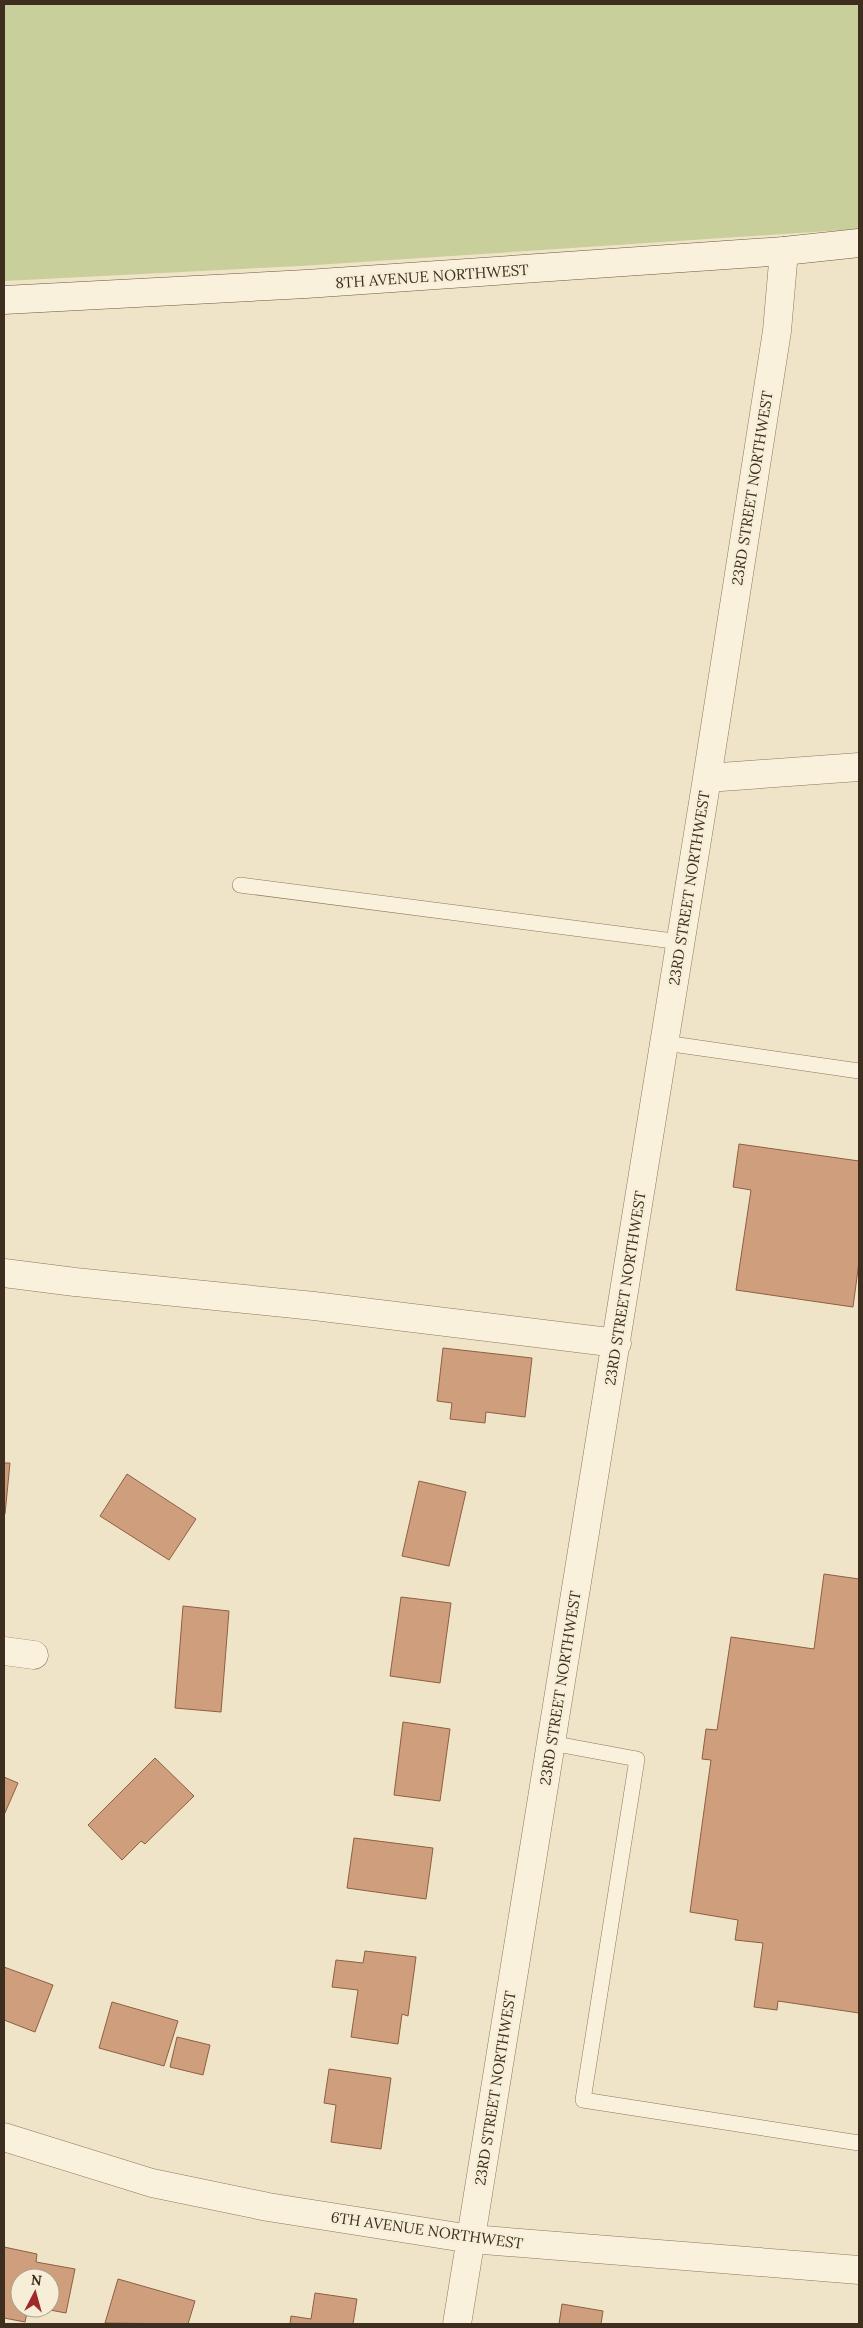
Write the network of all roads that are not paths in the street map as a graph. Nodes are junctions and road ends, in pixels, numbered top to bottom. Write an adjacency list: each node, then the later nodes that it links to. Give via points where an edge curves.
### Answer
1 (859, 243): 2 (street, 8TH AVENUE NORTHWEST)
2 (784, 251): 3 (street, 8TH AVENUE NORTHWEST, via 306,284); 5 (street, 23RD STREET NORTHWEST, via 777,331)
3 (4, 300)
4 (859, 767): 5 (street)
5 (707, 778): 7 (street, 23RD STREET NORTHWEST)
6 (240, 885): 7 (lane)
7 (681, 942): 8 (street, 23RD STREET NORTHWEST)
8 (665, 1043): 9 (lane); 11 (street, 23RD STREET NORTHWEST)
9 (859, 1072)
10 (4, 1273): 11 (street)
11 (617, 1343): 14 (street, 23RD STREET NORTHWEST)
12 (4, 1651): 13 (street)
13 (34, 1655)
14 (551, 1743): 16 (lane, via 637,1759 583,2100); 17 (street, 23RD STREET NORTHWEST)
15 (4, 2137): 17 (street, 6TH AVENUE NORTHWEST, via 162,2185 268,2207)
16 (859, 2143)
17 (471, 2239): 18 (street, 6TH AVENUE NORTHWEST); 19 (street, 23RD STREET NORTHWEST)
18 (859, 2270)
19 (457, 2324)

